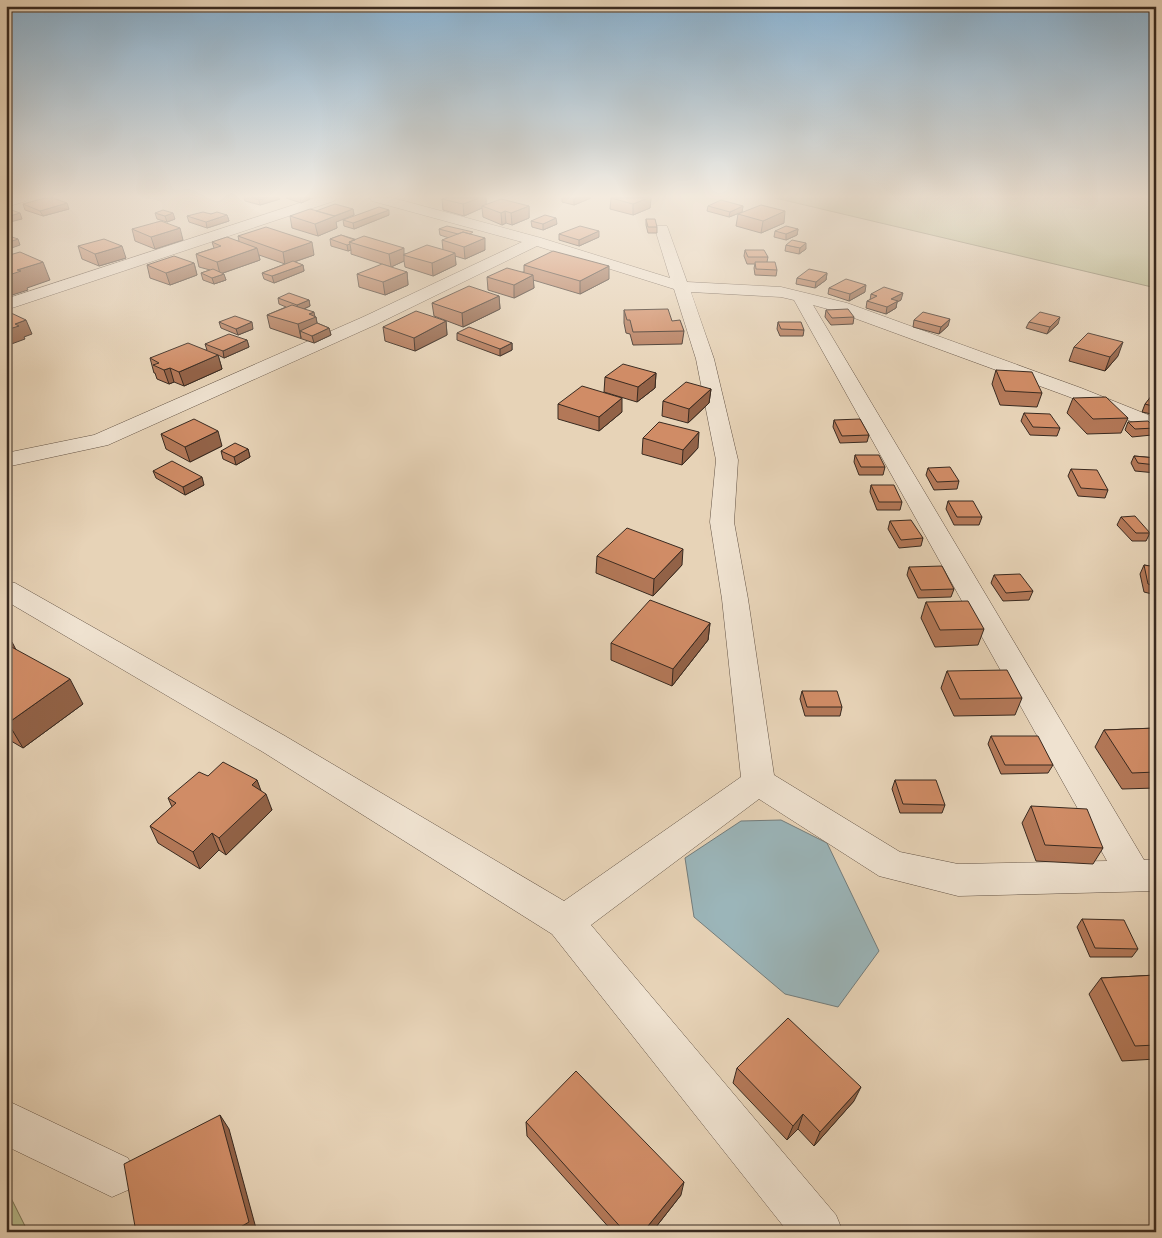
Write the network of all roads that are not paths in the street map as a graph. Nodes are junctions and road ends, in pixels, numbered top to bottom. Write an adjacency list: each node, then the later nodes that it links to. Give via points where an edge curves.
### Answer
1 (155, 256): 7 (street)
2 (503, 256): 9 (street, via 369,321 100,440)
3 (585, 256): 5 (street)
4 (670, 256): 5 (street)
5 (680, 286): 6 (street); 11 (street, via 705,359 727,460 722,522 736,599)
6 (799, 295): 8 (street, via 841,307); 12 (street)
7 (6, 305)
8 (1156, 425)
9 (6, 460)
10 (6, 589): 13 (street, via 274,744)
11 (758, 782): 12 (street, via 892,865 958,880); 13 (street)
12 (1145, 875)
13 (565, 922): 16 (street)
14 (6, 1122): 15 (street)
15 (112, 1174)
16 (819, 1232)

